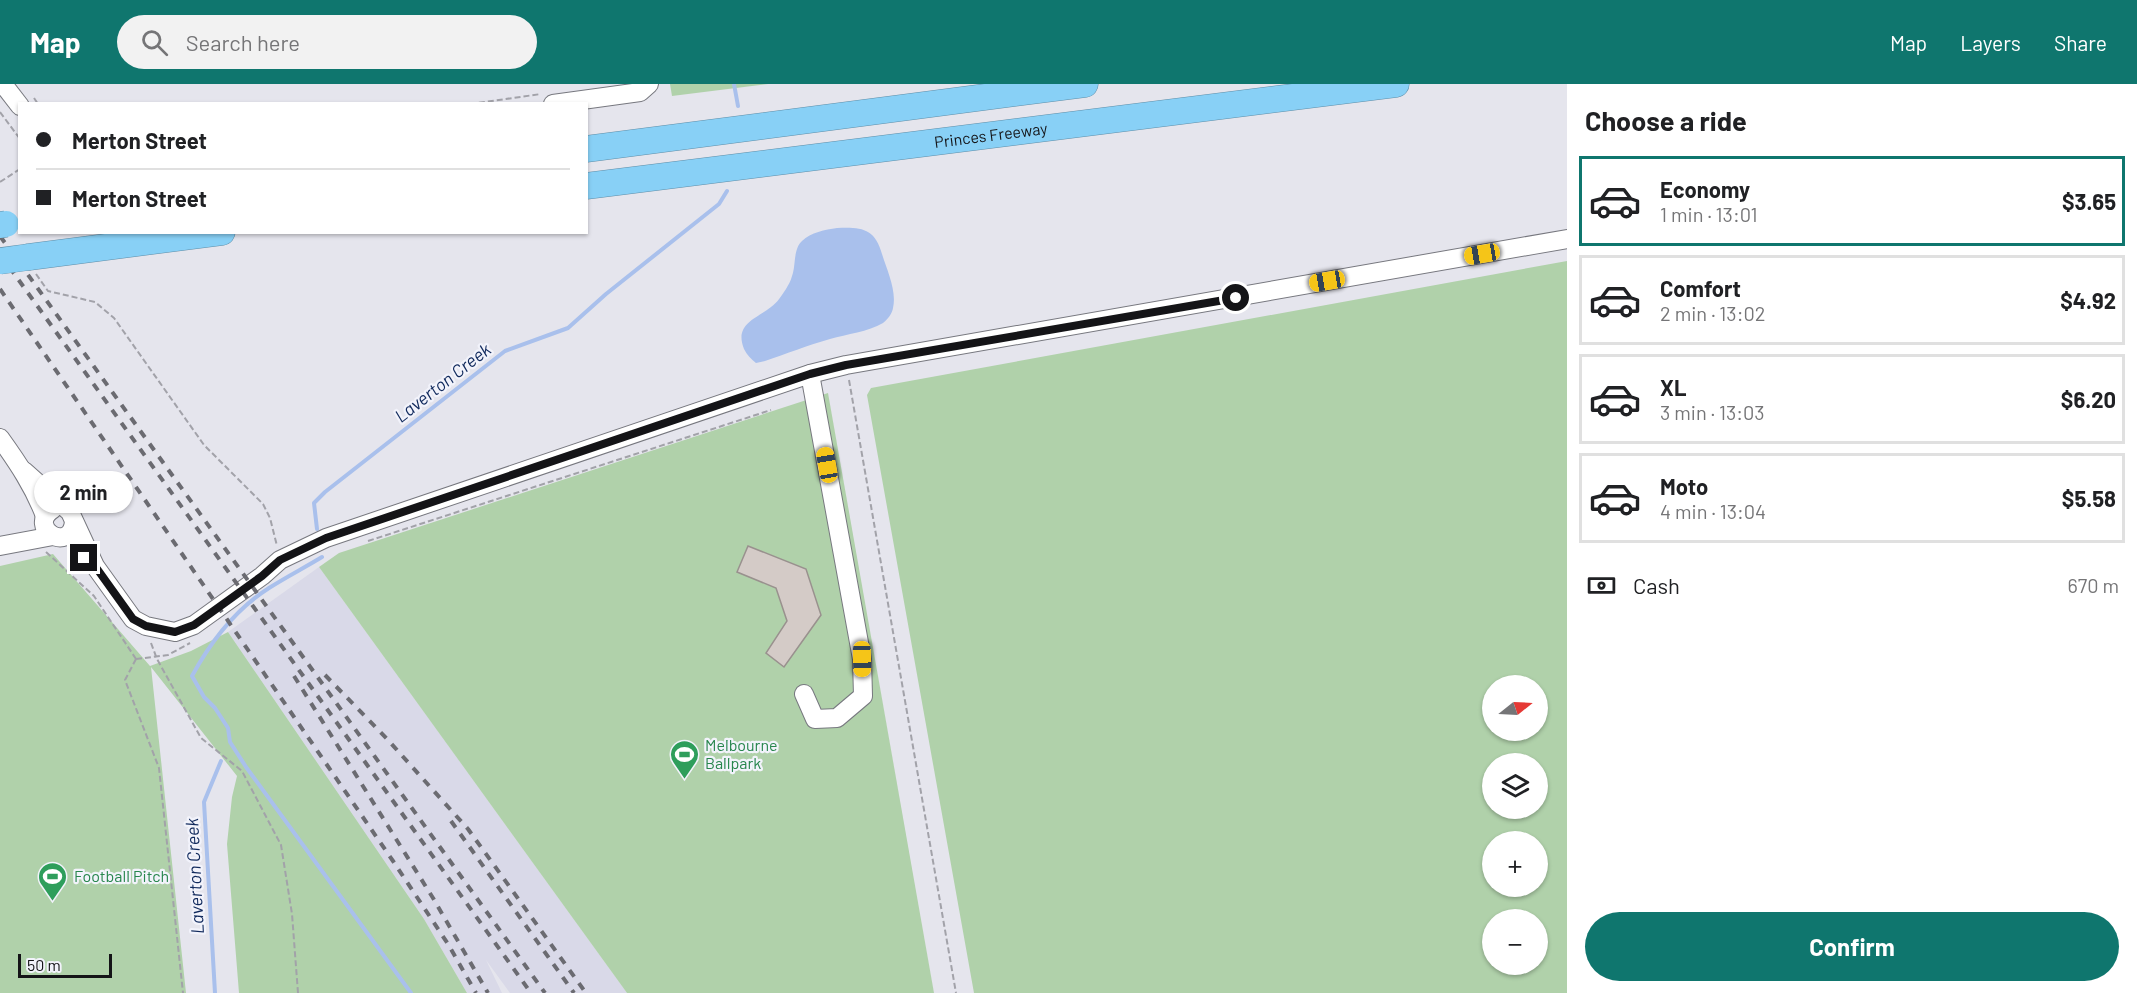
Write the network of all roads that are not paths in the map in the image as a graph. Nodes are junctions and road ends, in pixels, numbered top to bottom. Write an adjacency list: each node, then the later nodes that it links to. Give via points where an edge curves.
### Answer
1 (3, 84): 6 (street)
2 (649, 84): 5 (street, via 640,92)
3 (1084, 84): 7 (highway)
4 (1396, 84): 8 (highway, Princes Freeway)
5 (568, 102)
6 (18, 103)
7 (588, 149)
8 (588, 186)
9 (210, 234): 11 (highway, bridge, via 31,264)
10 (1567, 238): 12 (street)
11 (0, 261)
12 (810, 374): 19 (street, via 326,538 280,560 194,625 175,632 133,619); 20 (street, via 862,659 863,696 837,718 814,719)
13 (0, 438): 14 (street)
14 (24, 471): 15 (street); 16 (street)
15 (70, 515): 16 (street, via 62,507 52,509); 17 (street, via 74,527 68,535); 19 (street)
16 (45, 518): 17 (street); 18 (street)
17 (48, 538): 18 (street); 19 (street)
18 (2, 545)
19 (95, 566)
20 (804, 694)

